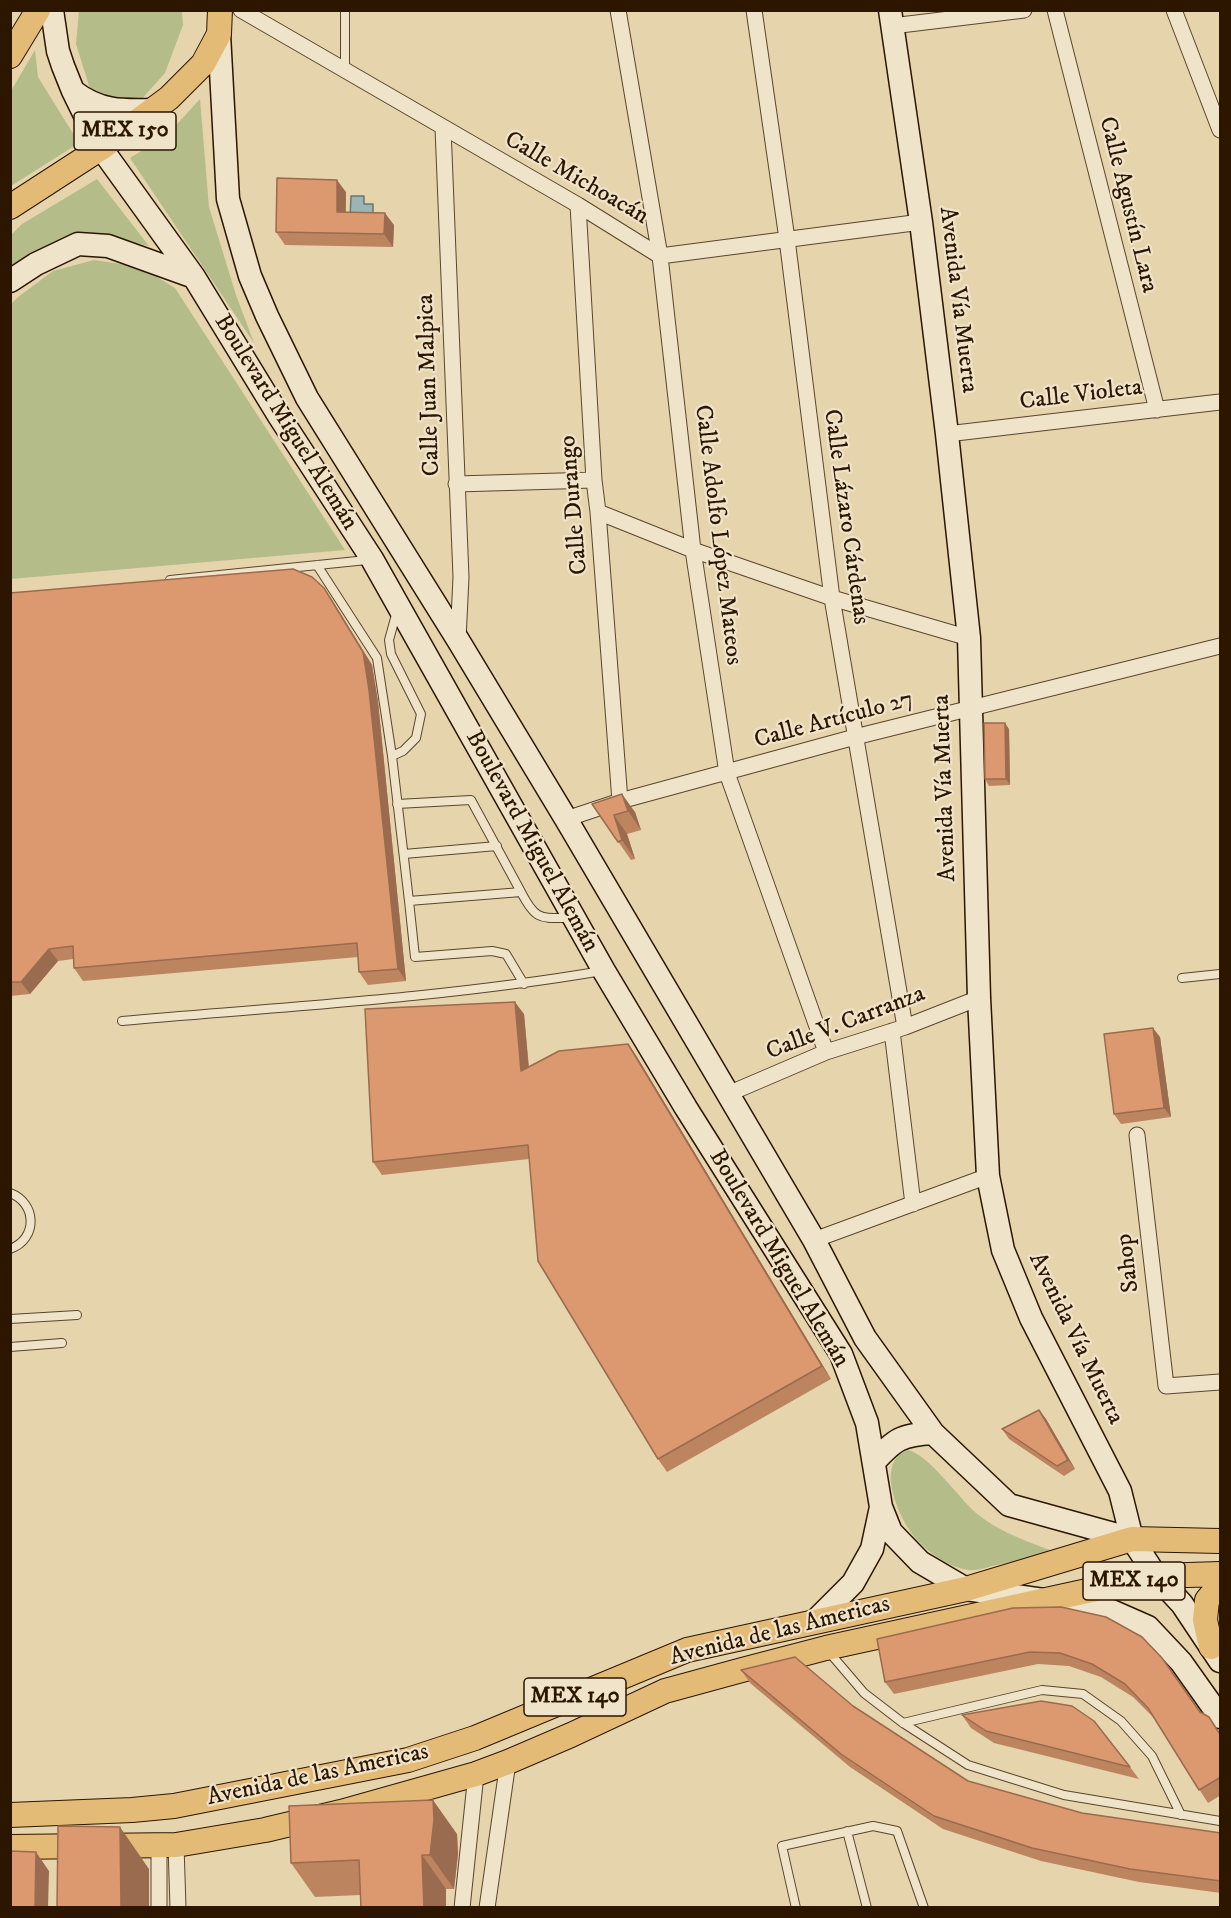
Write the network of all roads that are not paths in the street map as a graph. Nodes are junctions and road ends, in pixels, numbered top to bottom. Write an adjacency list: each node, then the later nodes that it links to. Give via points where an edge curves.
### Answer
1 (38, 10): 12 (main road)
2 (52, 10): 14 (main road, Boulevard Miguel Alemán, via 58,51)
3 (241, 10): 13 (street, Calle Michoacán)
4 (345, 10): 13 (lane)
5 (618, 10): 23 (street, Calle Adolfo López Mateos)
6 (754, 10): 22 (street, Calle Lázaro Cárdenas)
7 (1024, 10): 10 (street)
8 (1055, 10): 27 (street, Calle Agustín Lara)
9 (1174, 10): 17 (street)
10 (891, 19): 21 (main road, Avenida Vía Muerta)
11 (219, 22): 15 (main road, MEX 150, via 203,64); 39 (main road, Boulevard Miguel Alemán, via 228,199 250,276 307,398)
12 (10, 56)
13 (345, 71): 16 (street, Calle Michoacán)
14 (73, 91): 15 (main road, via 108,108); 18 (main road, Boulevard Miguel Alemán)
15 (155, 110): 18 (main road, MEX 150)
16 (443, 128): 19 (street, Calle Michoacán); 30 (street, Calle Juan Malpica)
17 (1221, 130)
18 (101, 148): 20 (main road, MEX 150); 24 (main road, Boulevard Miguel Alemán)
19 (578, 205): 23 (street, Calle Michoacán); 29 (street, Calle Durango)
20 (10, 207)
21 (921, 222): 22 (street, Calle Michoacán); 28 (main road, Avenida Vía Muerta)
22 (787, 239): 23 (street, Calle Michoacán); 36 (street, Calle Lázaro Cárdenas)
23 (660, 256): 32 (street, Calle Adolfo López Mateos)
24 (194, 277): 25 (main road, via 108,246 78,244); 33 (main road, Boulevard Miguel Alemán)
25 (10, 281)
26 (1221, 402): 27 (street, Calle Violeta)
27 (1156, 410): 28 (street, Calle Violeta)
28 (947, 434): 38 (main road, Avenida Vía Muerta)
29 (594, 480): 30 (street); 31 (street, Calle Durango)
30 (456, 484): 39 (street, Calle Juan Malpica, via 461,577)
31 (598, 512): 32 (street); 45 (street, Calle Durango)
32 (693, 550): 36 (street); 44 (street, Calle Adolfo López Mateos)
33 (372, 559): 34 (lane); 37 (main road, Boulevard Miguel Alemán)
34 (316, 565): 35 (lane); 43 (lane, via 377,658)
35 (164, 580)
36 (832, 598): 38 (street); 42 (street, Calle Lázaro Cárdenas)
37 (398, 607): 43 (lane, via 389,640 391,654 421,714 416,738); 52 (main road, Boulevard Miguel Alemán)
38 (969, 638): 41 (main road, Avenida Vía Muerta)
39 (458, 640): 47 (main road, Boulevard Miguel Alemán)
40 (1221, 646): 41 (street, Calle Artículo 27)
41 (970, 707): 42 (street, Calle Artículo 27); 57 (main road, Avenida Vía Muerta)
42 (855, 737): 44 (street, Calle Artículo 27); 59 (street, Calle Lázaro Cárdenas)
43 (392, 756): 46 (lane)
44 (727, 773): 45 (street, Calle Artículo 27); 60 (street, Calle Adolfo López Mateos)
45 (620, 801): 47 (street, Calle Artículo 27)
46 (397, 804): 48 (lane, via 471,800); 49 (lane)
47 (566, 819): 61 (main road, Boulevard Miguel Alemán)
48 (496, 846): 49 (lane); 50 (lane)
49 (404, 854): 51 (lane)
50 (521, 892): 51 (lane); 52 (lane, via 530,910 544,918)
51 (409, 901): 56 (lane, via 415,957 492,951 506,954)
52 (573, 918): 53 (main road, Boulevard Miguel Alemán)
53 (603, 971): 56 (lane); 74 (main road, Boulevard Miguel Alemán, via 841,1354 867,1423)
54 (1221, 974): 55 (lane)
55 (1182, 978)
56 (524, 984): 58 (lane)
57 (980, 998): 59 (street, Calle V. Carranza); 63 (main road, Avenida Vía Muerta)
58 (122, 1021)
59 (899, 1029): 60 (street, Calle V. Carranza); 65 (street, Calle Lázaro Cárdenas)
60 (826, 1052): 61 (street, Calle V. Carranza)
61 (728, 1094): 66 (main road, Boulevard Miguel Alemán)
62 (1137, 1135): 72 (street, Sahop, via 1166,1386)
63 (988, 1176): 65 (street); 76 (main road, Avenida Vía Muerta, via 1003,1250 1030,1318 1120,1491)
64 (10, 1193): 67 (lane, via 26,1203 32,1218 28,1234)
65 (913, 1204): 66 (street)
66 (814, 1240): 73 (main road, Boulevard Miguel Alemán, via 865,1338)
67 (10, 1249)
68 (77, 1315): 69 (lane)
69 (10, 1319)
70 (62, 1343): 71 (lane)
71 (10, 1347)
72 (1221, 1382)
73 (933, 1433): 74 (main road, via 900,1439); 76 (main road, Boulevard Miguel Alemán, via 1009,1505)
74 (874, 1462): 75 (main road, Boulevard Miguel Alemán)
75 (881, 1507): 81 (main road, Boulevard Miguel Alemán, via 891,1532 920,1562); 84 (main road, via 872,1549 853,1583)
76 (1132, 1539): 77 (main road, MEX 140); 79 (main road); 81 (main road, Avenida de las Americas / MEX 140)
77 (1221, 1541)
78 (1221, 1574): 79 (main road, MEX 140)
79 (1156, 1576): 82 (main road, MEX 140); 87 (main road, via 1182,1604)
80 (1221, 1586): 87 (main road, via 1207,1600 1205,1620)
81 (966, 1589): 82 (main road, Boulevard Miguel Alemán); 83 (main road, Avenida de las Americas / MEX 140)
82 (1049, 1599): 85 (main road, Avenida de las Americas / MEX 140); 88 (main road, Boulevard Miguel Alemán, via 1107,1609 1148,1628 1181,1662)
83 (860, 1611): 84 (main road, Avenida de las Americas / MEX 140); 85 (main road)
84 (816, 1620): 92 (main road, Avenida de las Americas / MEX 140, via 687,1650 475,1738 408,1760)
85 (866, 1640): 86 (main road, Avenida de las Americas / MEX 140)
86 (826, 1648): 89 (lane, via 864,1693); 90 (main road, Avenida de las Americas / MEX 140, via 665,1691)
87 (1216, 1654)
88 (1221, 1718)
89 (903, 1723): 95 (lane, via 968,1765 1064,1795); 95 (lane, via 1042,1690 1083,1694 1121,1721 1152,1756)
90 (508, 1762): 91 (main road, Avenida de las Americas / MEX 140); 103 (street)
91 (476, 1774): 93 (main road, Avenida de las Americas / MEX 140); 102 (street)
92 (333, 1775): 93 (main road); 94 (main road, Avenida de las Americas / MEX 140, via 174,1806)
93 (341, 1812): 98 (main road, Avenida de las Americas / MEX 140, via 265,1830)
94 (10, 1815)
95 (1181, 1815): 96 (lane)
96 (1221, 1821)
97 (847, 1831): 104 (lane, via 782,1846); 105 (lane); 106 (lane, via 873,1826 897,1831)
98 (167, 1845): 99 (main road, Avenida de las Americas / MEX 140); 100 (street); 101 (street)
99 (10, 1846)
100 (159, 1908)
101 (178, 1908)
102 (462, 1908)
103 (487, 1908)
104 (796, 1908)
105 (867, 1908)
106 (924, 1908)

